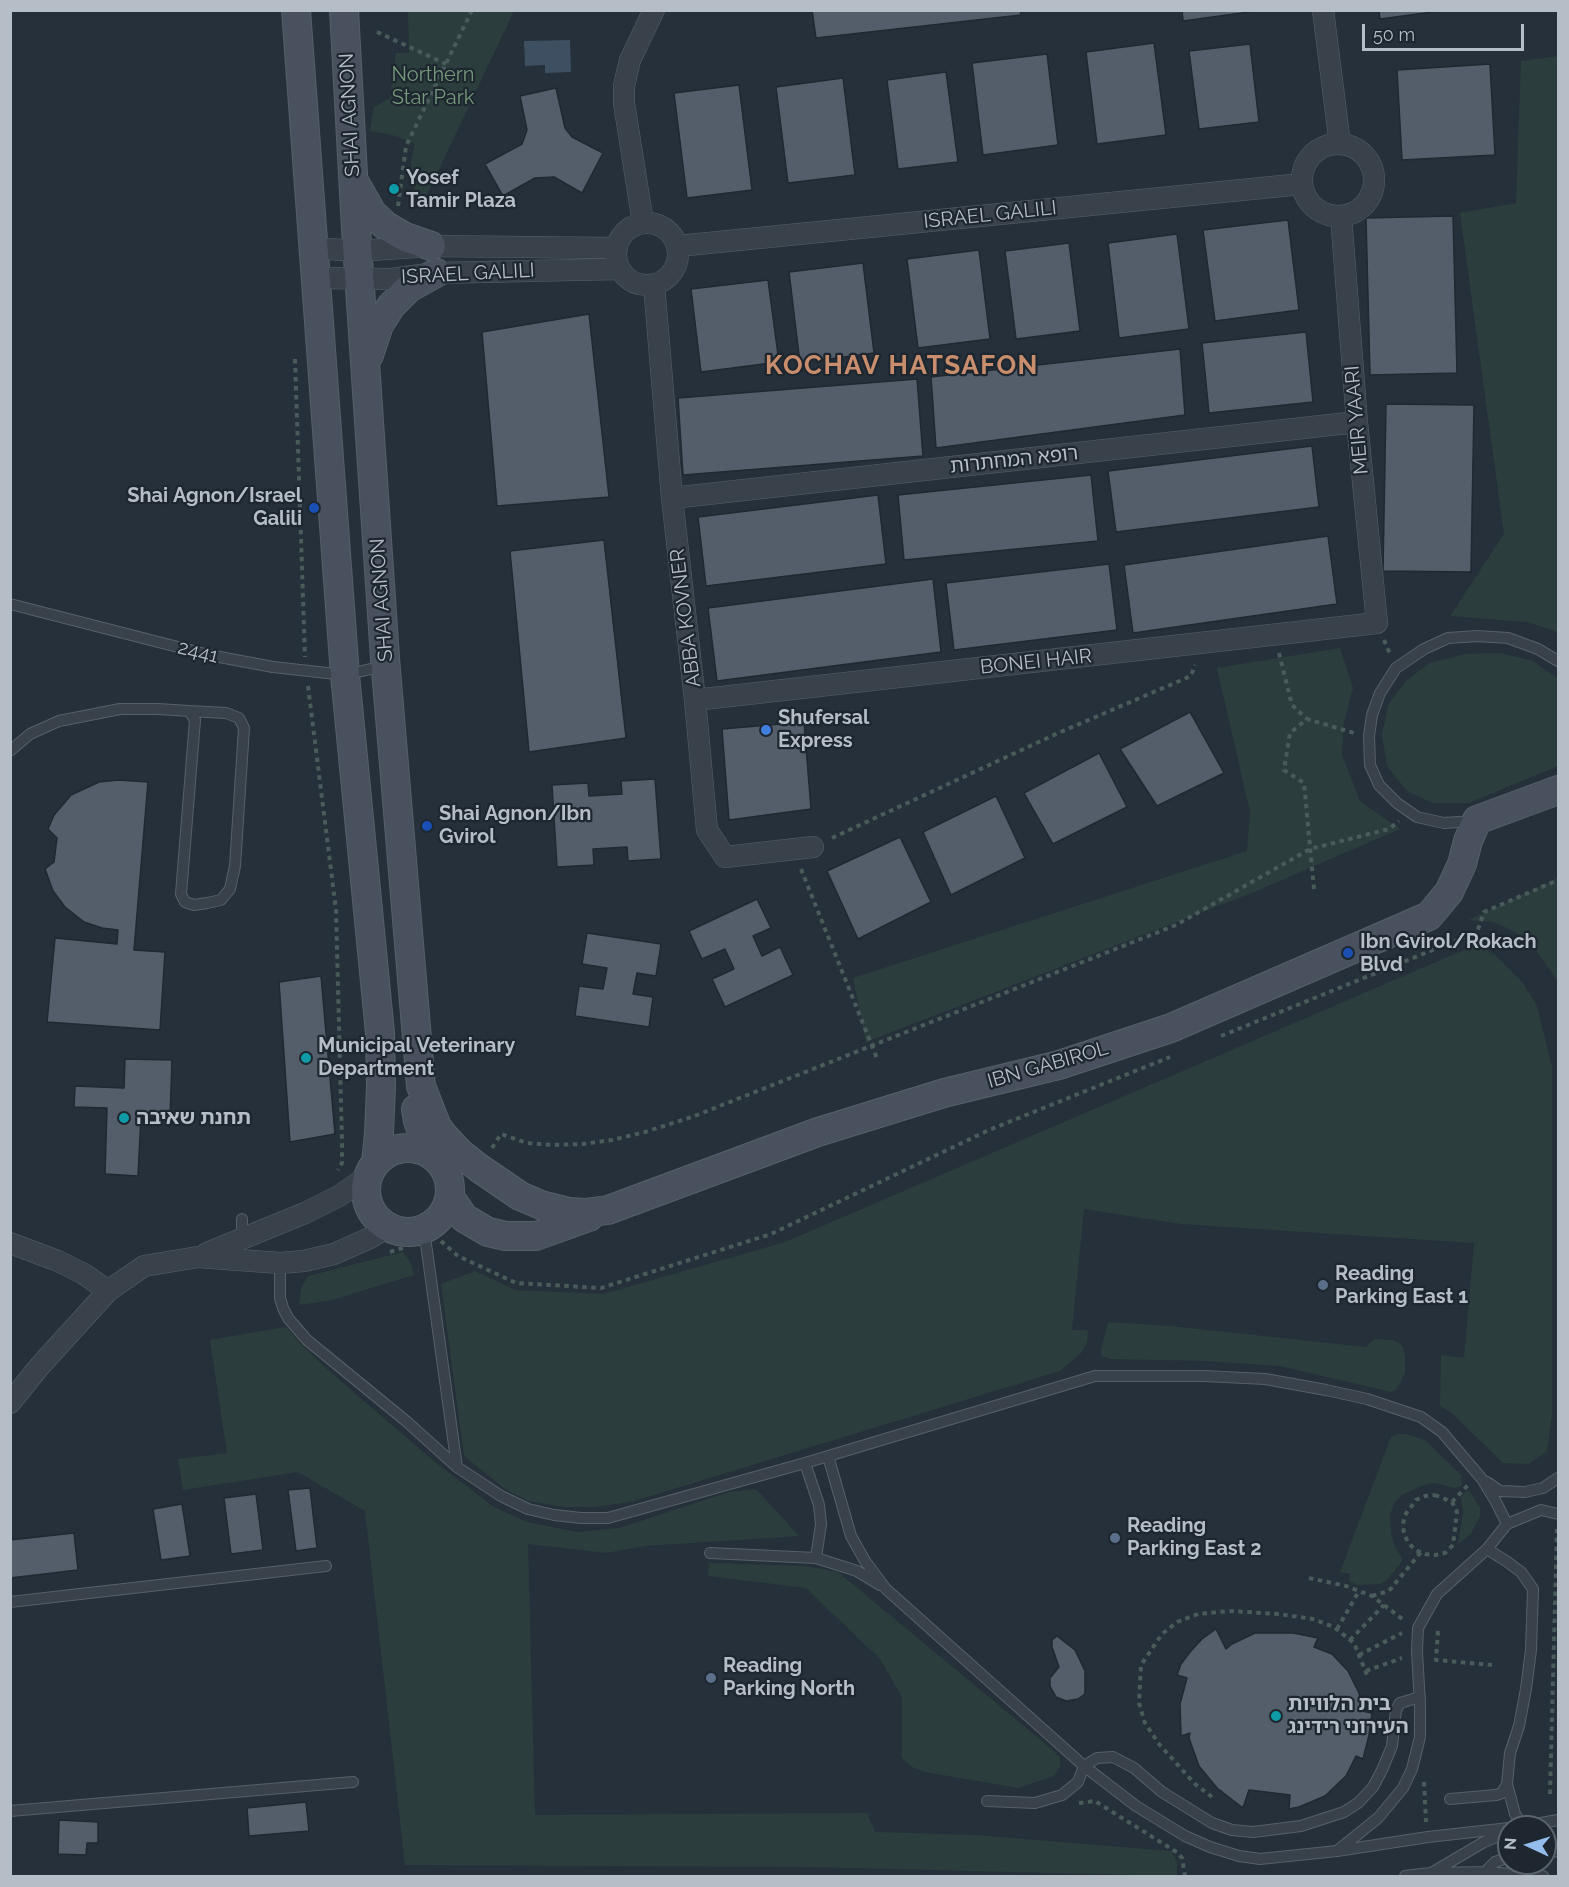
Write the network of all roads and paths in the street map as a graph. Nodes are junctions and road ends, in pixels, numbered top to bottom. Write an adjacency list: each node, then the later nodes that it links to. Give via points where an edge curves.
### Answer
1 (296, 10): 15 (main road)
2 (344, 10): 9 (main road, SHAI AGNON)
3 (472, 10): 7 (path)
4 (654, 10): 12 (street, via 630,60 624,86)
5 (1323, 10): 8 (street)
6 (377, 32): 7 (path)
7 (446, 64): 13 (path, via 406,146 397,214)
8 (1340, 144): 10 (street, via 1322,148 1308,160 1302,171); 11 (street, via 1361,153 1373,173 1370,196 1353,213)
9 (353, 177): 13 (main road, via 372,213); 18 (main road, SHAI AGNON)
10 (1302, 184): 11 (street, via 1311,204 1320,211); 14 (street, ISRAEL GALILI)
11 (1341, 216): 23 (street, MEIR YAARI)
12 (643, 223): 14 (street, via 667,229); 16 (street, via 620,238)
13 (386, 226): 17 (main road)
14 (678, 246): 20 (street, via 679,256 671,275)
15 (314, 248): 18 (street, ISRAEL GALILI); 19 (main road)
16 (618, 258): 17 (street, ISRAEL GALILI); 20 (street, via 626,277 644,286)
17 (433, 259): 18 (street, ISRAEL GALILI); 18 (street, ISRAEL GALILI, via 391,279); 22 (main road, via 391,306)
18 (358, 265): 19 (street, ISRAEL GALILI); 22 (main road, SHAI AGNON)
19 (316, 278): 33 (main road)
20 (654, 285): 24 (street, ABBA KOVNER)
21 (294, 350): 32 (path)
22 (366, 366): 29 (main road, SHAI AGNON)
23 (1357, 422): 24 (street, רופא המחתרות); 26 (street, MEIR YAARI)
24 (672, 498): 34 (street, ABBA KOVNER)
25 (10, 604): 32 (lane, 2441, via 209,656)
26 (1377, 623): 27 (street, BONEI HAIR); 31 (path)
27 (1275, 634): 28 (street, BONEI HAIR); 36 (path, via 1292,705)
28 (1201, 644): 34 (street, BONEI HAIR); 42 (path, via 1191,676)
29 (385, 658): 33 (lane, 2441, via 375,668); 44 (main road, SHAI AGNON)
30 (1558, 661): 31 (lane, via 1508,638 1477,636 1448,638)
31 (1396, 668): 37 (lane, via 1380,693)
32 (306, 671): 33 (lane, 2441); 51 (path, via 336,910)
33 (345, 675): 54 (main road, via 380,1033 380,1132)
34 (695, 700): 42 (street, ABBA KOVNER, via 707,830 724,857)
35 (189, 711): 35 (lane, via 195,720 181,894 185,902 194,905 221,900 230,889 244,728 239,718 226,713); 38 (lane, via 120,709 87,714 30,734)
36 (1307, 719): 37 (path); 43 (path, via 1290,733 1284,770 1304,783)
37 (1369, 736): 40 (lane, via 1370,765 1379,785)
38 (10, 751)
39 (1558, 790): 41 (main road)
40 (1411, 813): 41 (lane, via 1444,823); 43 (path, via 1389,828)
41 (1477, 820): 56 (main road, IBN GABIROL, via 1449,892 1429,916 1171,1028 1059,1065 944,1093 818,1132)
42 (803, 848): 48 (path)
43 (1310, 849): 46 (path); 48 (path, via 1176,925)
44 (404, 870): 52 (main road, via 413,1090); 53 (main road, SHAI AGNON, via 421,1086 437,1127)
45 (1558, 880): 47 (path, via 1485,912 1477,932)
46 (1314, 889)
47 (1211, 1040)
48 (872, 1045): 50 (path); 53 (path, via 692,1117 612,1140 552,1145 527,1143 501,1134)
49 (1177, 1054): 61 (path, via 989,1130 771,1234 601,1288 516,1283)
50 (878, 1061)
51 (342, 1142)
52 (429, 1152): 54 (main road, via 395,1149); 55 (main road, via 447,1171)
53 (479, 1168): 56 (main road, IBN GABIROL, via 520,1196 541,1205 569,1212)
54 (372, 1169): 58 (main road, via 366,1195 373,1214); 59 (street, via 339,1196)
55 (450, 1197): 56 (main road, via 464,1218 475,1225 488,1232 520,1237 536,1236); 58 (main road, via 441,1218 424,1230)
56 (608, 1210)
57 (242, 1219): 59 (lane)
58 (400, 1230): 63 (street, via 334,1254); 68 (lane, via 419,1234 426,1244)
59 (242, 1240): 62 (street)
60 (10, 1243): 64 (street, via 58,1261)
61 (458, 1256)
62 (198, 1257): 63 (street); 64 (street, via 144,1266)
63 (280, 1263): 68 (lane, via 280,1298 288,1318 307,1340)
64 (108, 1291): 65 (street)
65 (10, 1403)
66 (828, 1456): 67 (lane); 70 (lane, via 1095,1376 1204,1376 1265,1379 1367,1399 1421,1417 1442,1432); 82 (lane, via 851,1536)
67 (805, 1463): 68 (lane, via 608,1518 554,1515 528,1509); 79 (lane, via 820,1515)
68 (457, 1467)
69 (1558, 1478): 70 (lane, via 1543,1488 1526,1492 1500,1491)
70 (1482, 1479): 74 (lane)
71 (1469, 1485): 72 (path)
72 (1452, 1502): 77 (path, via 1457,1512 1453,1545 1435,1555); 77 (path, via 1435,1495 1425,1496 1410,1506 1404,1533 1415,1550)
73 (1558, 1514): 74 (lane, via 1541,1510)
74 (1507, 1524): 76 (lane)
75 (1557, 1529): 100 (path)
76 (1487, 1549): 95 (lane, via 1437,1594 1418,1628); 99 (lane, via 1521,1572 1533,1589 1526,1689)
77 (1421, 1552): 84 (path, via 1389,1591)
78 (710, 1553): 79 (lane)
79 (816, 1557): 82 (lane, via 857,1571)
80 (326, 1566): 85 (lane)
81 (1309, 1578): 83 (path)
82 (885, 1588): 96 (lane)
83 (1359, 1591): 84 (path); 88 (path)
84 (1372, 1596): 86 (path)
85 (10, 1602)
86 (1384, 1605): 87 (path); 91 (path)
87 (1406, 1621)
88 (1337, 1629): 91 (path); 101 (path, via 1313,1619 1280,1614 1198,1614 1177,1622 1151,1648 1141,1665 1139,1685 1145,1723 1166,1752)
89 (1438, 1631): 94 (path, via 1436,1660)
90 (1402, 1633): 92 (path)
91 (1350, 1640): 92 (path)
92 (1359, 1654): 93 (path, via 1366,1673)
93 (1402, 1658)
94 (1492, 1665)
95 (1420, 1697): 96 (lane, via 1400,1703 1392,1746 1382,1770 1358,1803 1344,1812 1301,1826 1253,1832 1232,1830 1212,1823 1162,1792 1125,1761 1113,1756 1097,1758); 110 (lane, via 1420,1737 1404,1788 1378,1818)
96 (1084, 1767): 103 (lane, via 1078,1782 1062,1795 1035,1803); 110 (lane, via 1136,1806 1210,1847 1260,1859)
97 (1424, 1780): 109 (path)
98 (353, 1782): 105 (lane)
99 (1507, 1784): 102 (lane, via 1496,1795); 106 (lane)
100 (1550, 1794)
101 (1212, 1797)
102 (1450, 1799)
103 (987, 1801)
104 (1072, 1804): 114 (path, via 1095,1802 1178,1852)
105 (10, 1811)
106 (1516, 1815)
107 (1497, 1831): 109 (lane)
108 (1497, 1836): 112 (lane)
109 (1428, 1837): 110 (lane)
110 (1337, 1851)
111 (1497, 1861): 113 (lane)
112 (1430, 1873): 113 (lane); 115 (lane)
113 (1485, 1874): 116 (lane)
114 (1185, 1876)
115 (1405, 1876)
116 (1543, 1876)

